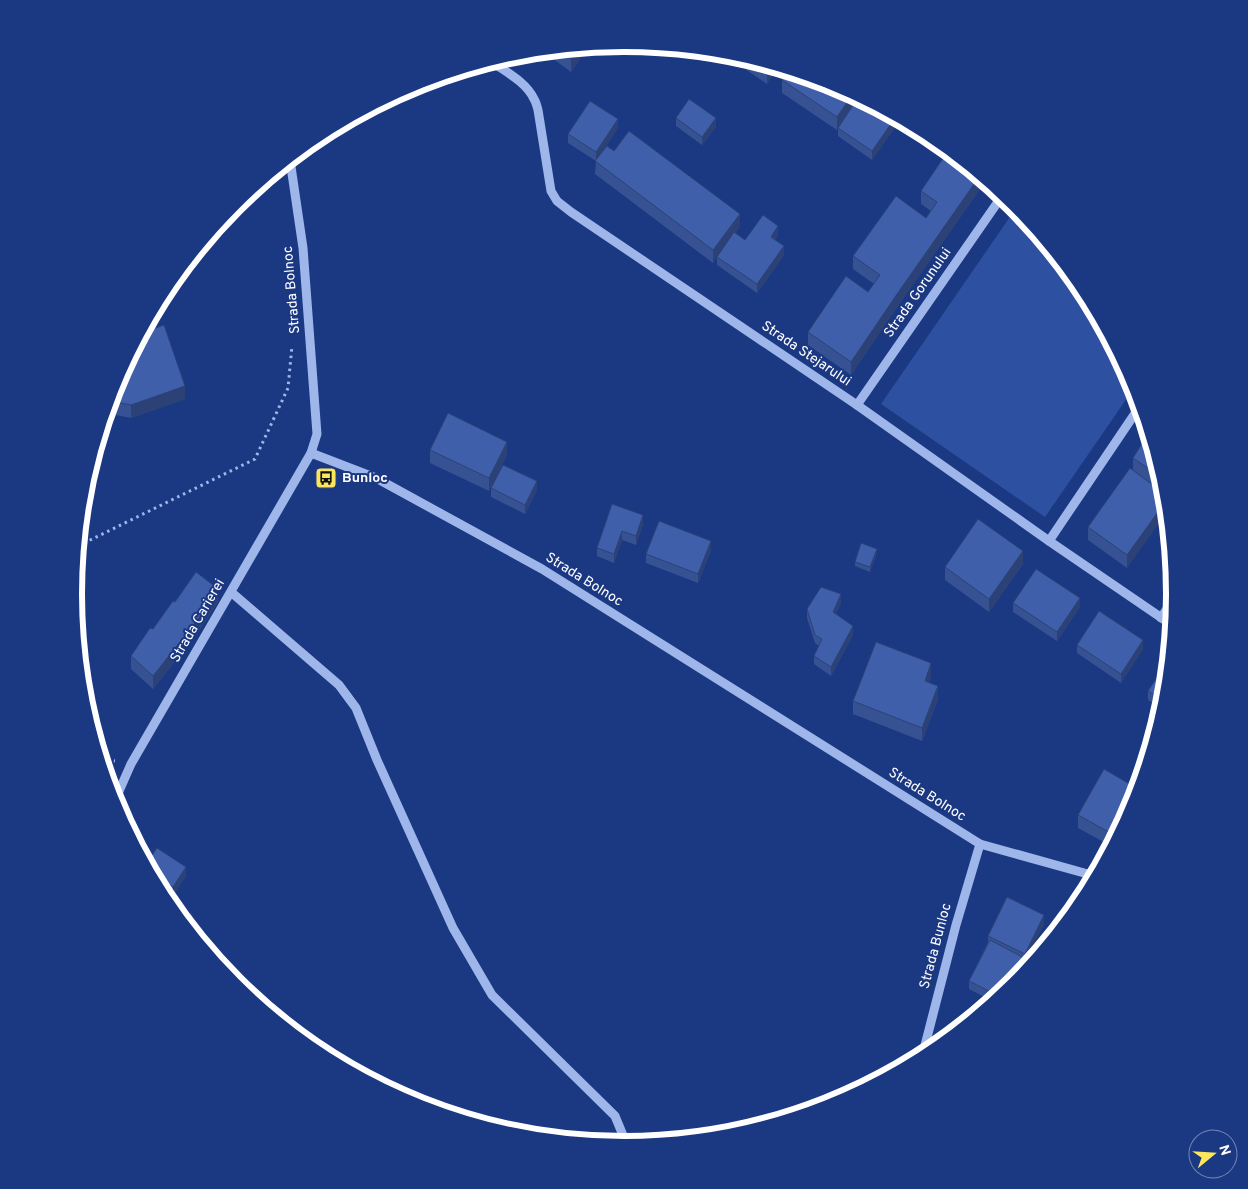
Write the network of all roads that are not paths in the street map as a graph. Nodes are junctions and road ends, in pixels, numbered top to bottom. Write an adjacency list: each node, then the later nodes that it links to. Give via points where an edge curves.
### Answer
1 (499, 67): 4 (street, Strada Stejarului, via 528,89 534,98 551,191 557,201)
2 (291, 167): 6 (street, Strada Bolnoc, via 303,248 315,405 317,434)
3 (998, 202): 4 (street, Strada Gorunului)
4 (857, 405): 7 (street, Strada Stejarului)
5 (1135, 414): 7 (street)
6 (312, 453): 8 (street, Strada Carierei); 13 (street, Strada Bolnoc, via 376,478 542,570)
7 (1049, 541): 10 (street, Strada Stejarului)
8 (231, 592): 12 (street, Strada Carierei, via 131,764); 16 (street, via 339,685 356,708 453,928 492,995 615,1116)
9 (1166, 611): 10 (street)
10 (1161, 618): 11 (street, Strada Stejarului)
11 (1165, 621)
12 (119, 791)
13 (980, 844): 14 (street, Strada Bolnoc); 15 (street, Strada Bunloc)
14 (1088, 874)
15 (925, 1045)
16 (623, 1136)

